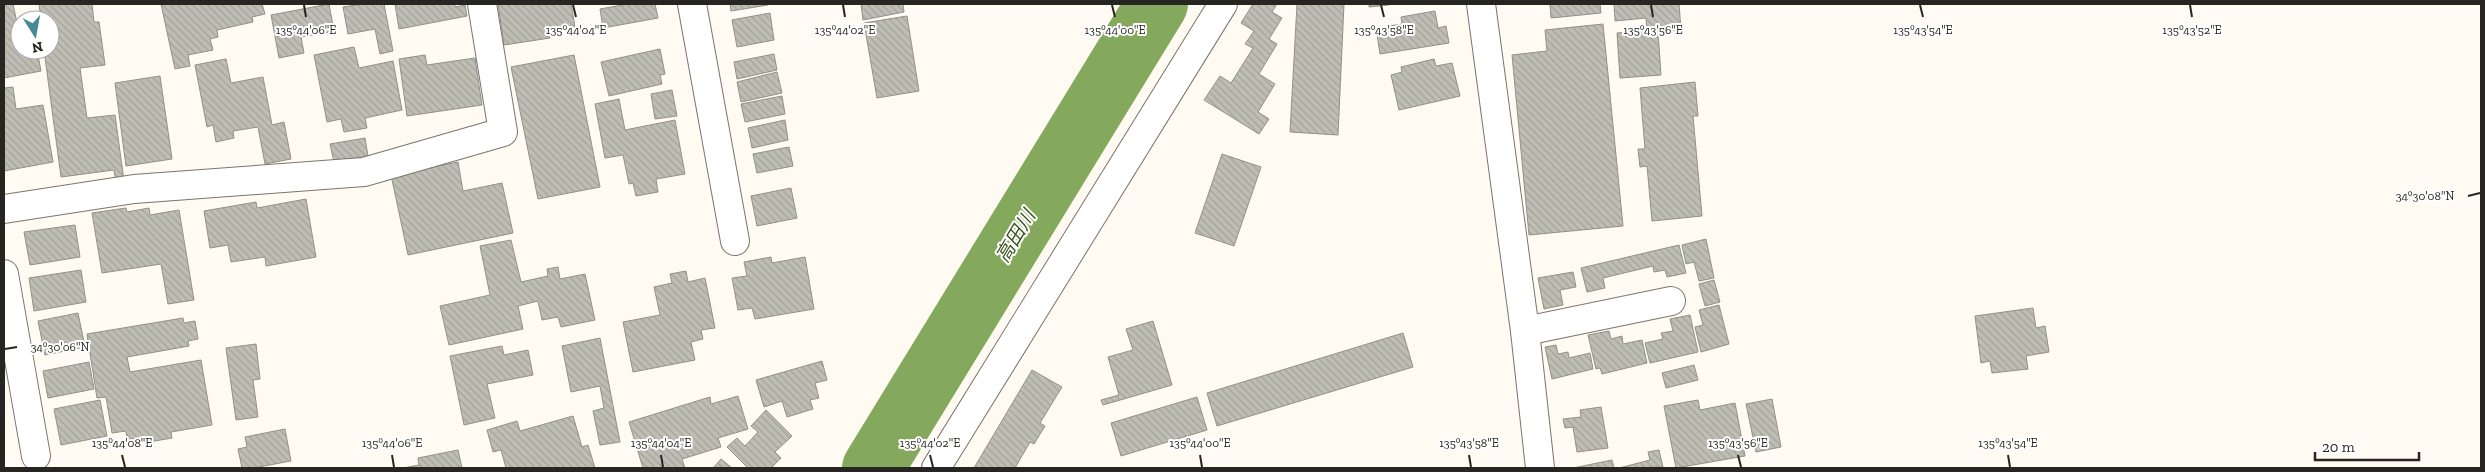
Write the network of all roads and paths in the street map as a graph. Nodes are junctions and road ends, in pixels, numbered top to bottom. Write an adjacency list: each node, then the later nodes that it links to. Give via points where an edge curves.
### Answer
1 (482, 4): 5 (street, via 503,132 364,172 134,189)
2 (692, 4): 6 (street)
3 (1223, 4): 11 (street)
4 (1481, 4): 9 (street)
5 (4, 209)
6 (735, 241)
7 (4, 274): 10 (street)
8 (1671, 301): 9 (street)
9 (1525, 331): 12 (street)
10 (36, 456)
11 (936, 468)
12 (1540, 468)

